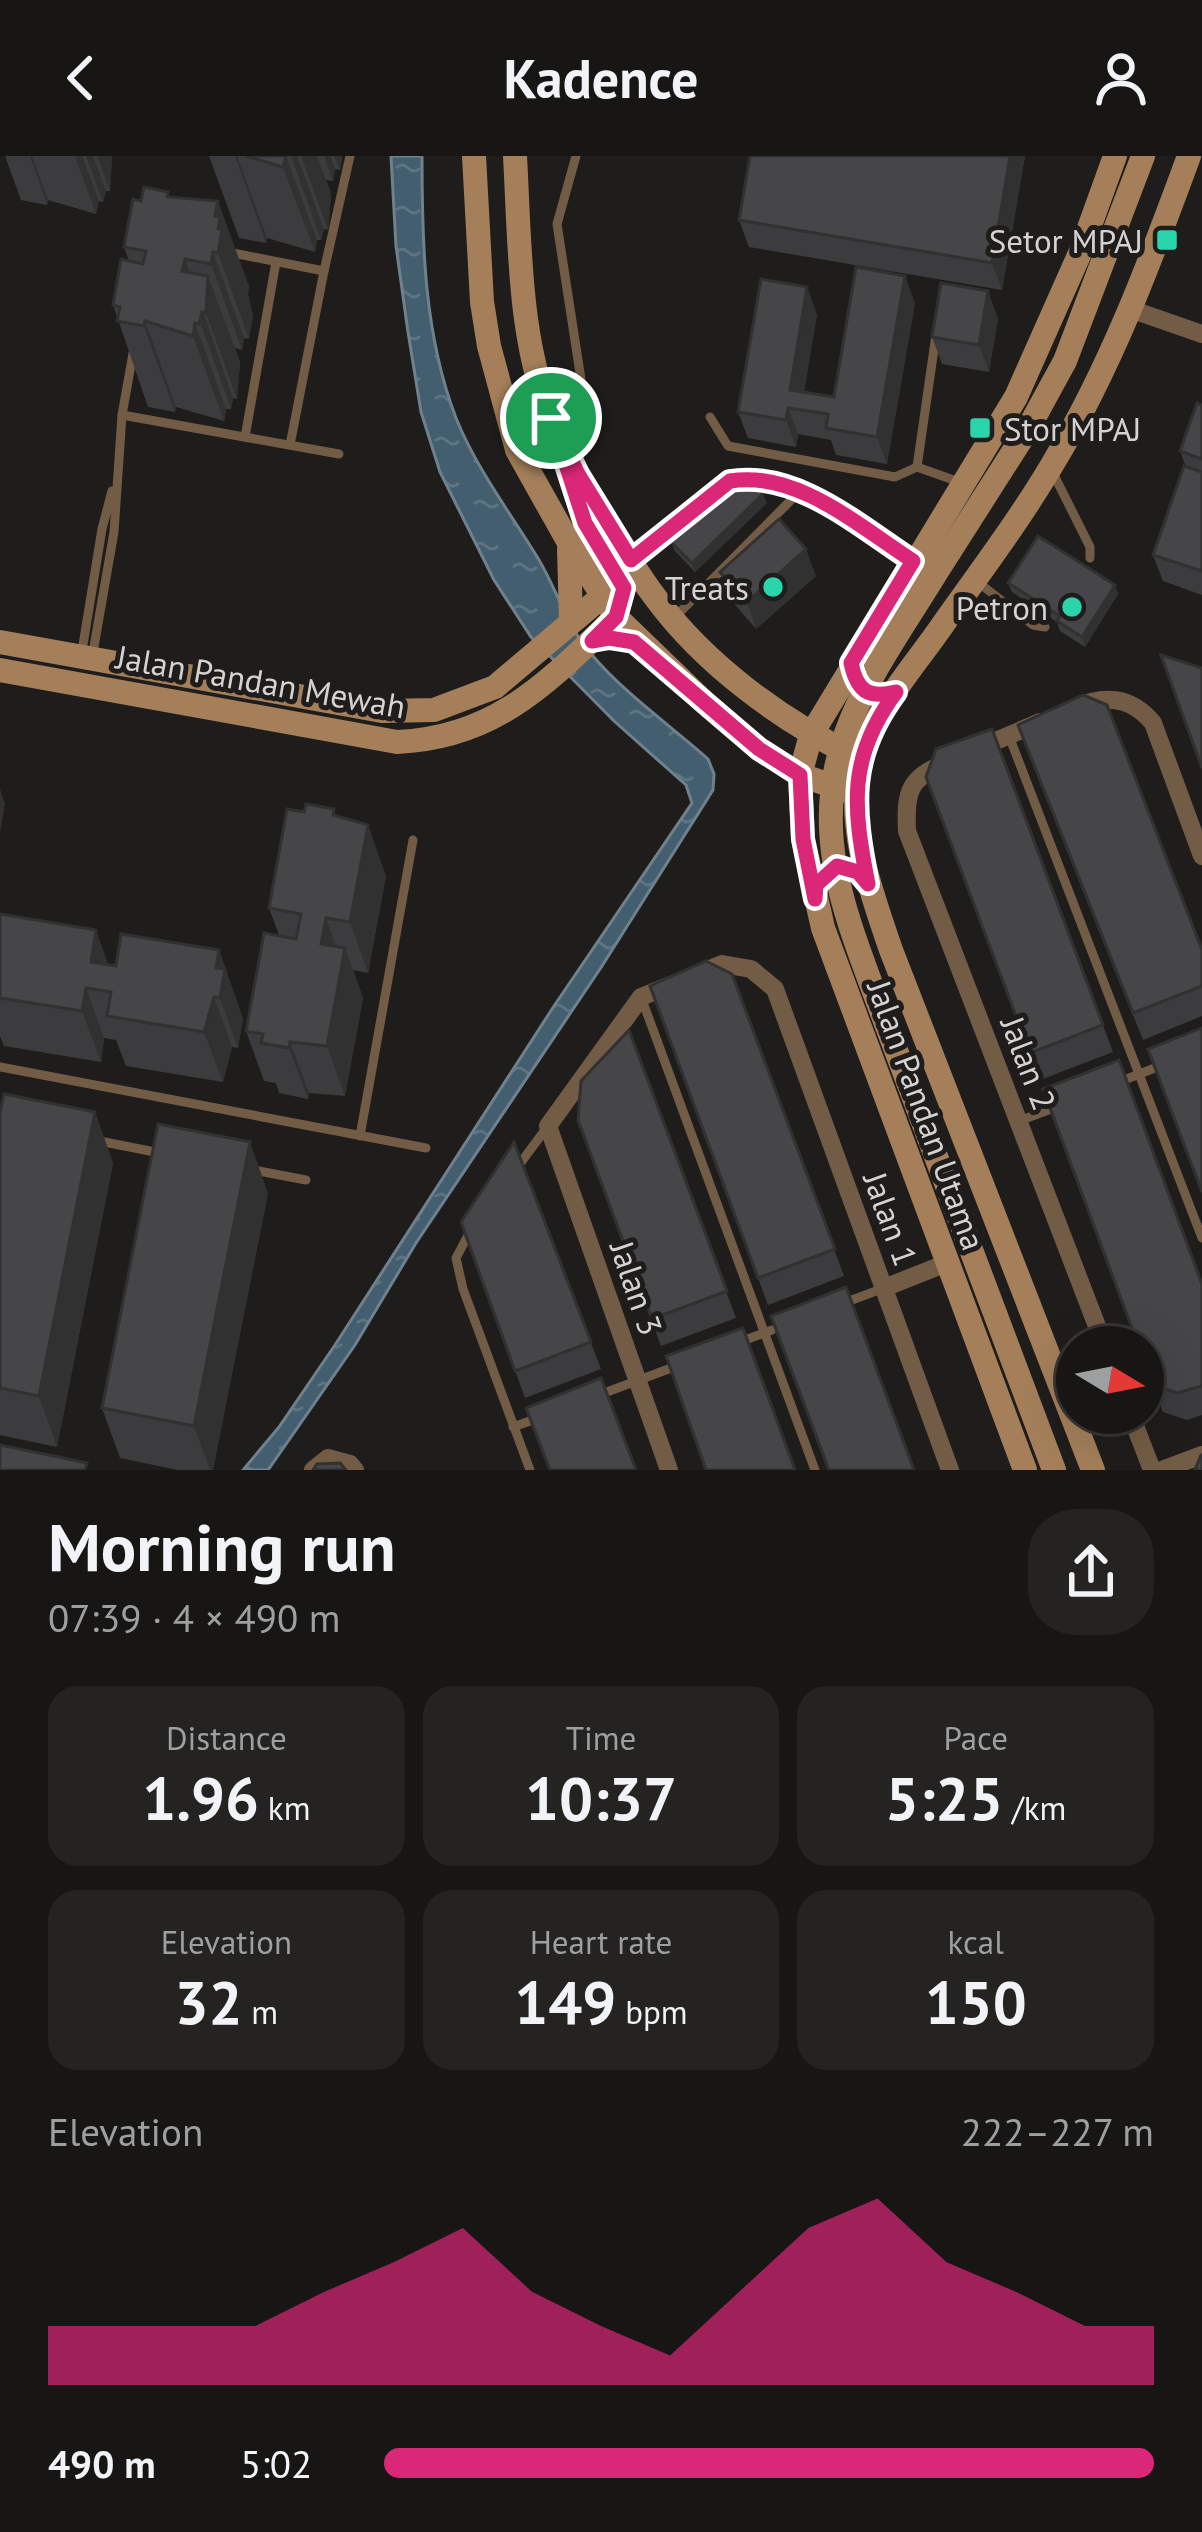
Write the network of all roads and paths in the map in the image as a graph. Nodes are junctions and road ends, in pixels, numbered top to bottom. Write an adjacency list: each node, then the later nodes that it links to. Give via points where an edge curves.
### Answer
1 (350, 156): 10 (lane)
2 (474, 156): 25 (main road, via 489,346 517,450)
3 (515, 156): 17 (main road, via 525,307)
4 (577, 156): 17 (lane, via 556,224 583,414)
5 (1114, 156): 23 (main road, Jalan Pandan Utama, via 1042,346)
6 (1144, 156): 90 (main road, bridge, via 1065,361 868,686 833,780 830,833 840,901)
7 (1190, 156): 11 (main road, Jalan Pandan Utama)
8 (214, 249): 9 (lane)
9 (275, 262): 10 (lane); 18 (lane)
10 (324, 271): 19 (lane)
11 (1133, 310): 14 (street); 22 (main road, Jalan Pandan Utama)
12 (940, 313): 21 (lane)
13 (137, 328): 15 (lane)
14 (1202, 334)
15 (122, 415): 18 (lane); 39 (lane)
16 (710, 417): 21 (lane, via 728,446 895,477)
17 (555, 426): 27 (main road); 30 (main road)
18 (245, 437): 19 (lane)
19 (290, 445): 20 (lane)
20 (339, 454)
21 (917, 467): 23 (lane)
22 (1051, 468): 26 (lane); 29 (main road, Jalan Pandan Utama)
23 (962, 483): 28 (main road, Jalan Pandan Utama)
24 (801, 490): 27 (lane, via 730,481); 28 (lane); 34 (lane)
25 (568, 541): 30 (main road); 33 (main road)
26 (1090, 558)
27 (631, 560): 31 (main road)
28 (913, 561): 40 (main road, Jalan Pandan Utama)
29 (974, 579): 35 (lane); 42 (main road, Jalan Pandan Utama)
30 (613, 592): 31 (main road); 32 (main road); 33 (main road, Jalan Pandan Mewah)
31 (654, 596): 34 (main road)
32 (616, 617): 37 (main road, Jalan Pandan Mewah); 38 (main road)
33 (571, 620): 39 (main road, Jalan Pandan Mewah, via 495,687 434,710 382,711)
34 (673, 620): 43 (main road)
35 (1045, 627)
36 (0, 642): 39 (main road, Jalan Pandan Mewah)
37 (590, 642): 38 (main road, via 627,640); 41 (main road, Jalan Pandan Mewah, via 478,728 397,742)
38 (651, 654): 46 (main road)
39 (86, 658)
40 (851, 663): 42 (main road, via 861,690); 43 (main road, Jalan Pandan Utama)
41 (0, 670)
42 (896, 692): 45 (main road, Jalan Pandan Utama)
43 (811, 735): 45 (main road); 46 (main road, Jalan Pandan Utama)
44 (1009, 736): 49 (street, via 1089,700 1142,710); 55 (lane); 58 (street, Jalan 2, via 920,774 905,800 907,831)
45 (861, 759): 47 (main road, Jalan Pandan Utama)
46 (800, 775): 47 (main road); 51 (main road, Jalan Pandan Utama)
47 (855, 793): 50 (main road, Jalan Pandan Utama)
48 (413, 840): 60 (lane)
49 (1202, 856)
50 (868, 884): 51 (main road, via 837,866 816,885); 91 (main road, Jalan Pandan Utama)
51 (815, 899): 69 (main road, Jalan Pandan Utama)
52 (640, 997): 59 (street); 70 (street, Jalan 1, via 722,964 751,969 775,989); 74 (lane)
53 (1181, 1058): 55 (lane)
54 (0, 1067): 60 (lane)
55 (1139, 1075): 56 (lane); 68 (lane)
56 (1099, 1090)
57 (1079, 1098): 58 (lane)
58 (1019, 1121): 73 (street, Jalan 2)
59 (548, 1126): 66 (lane); 77 (street, Jalan 3)
60 (360, 1136): 62 (lane)
61 (91, 1139): 63 (lane)
62 (426, 1148)
63 (180, 1156)
64 (243, 1168): 65 (lane)
65 (306, 1180)
66 (508, 1180)
67 (481, 1216): 80 (lane, via 456,1258)
68 (1202, 1238)
69 (947, 1263): 70 (street); 89 (main road, Jalan Pandan Utama)
70 (884, 1288): 71 (lane); 88 (street, Jalan 1)
71 (825, 1310)
72 (786, 1325): 74 (lane)
73 (1097, 1326)
74 (766, 1332): 75 (lane); 87 (lane)
75 (723, 1348)
76 (702, 1357): 77 (lane)
77 (638, 1381): 78 (lane); 86 (street, Jalan 3)
78 (575, 1404)
79 (554, 1412): 80 (lane)
80 (513, 1427): 85 (lane)
81 (1138, 1434): 92 (street)
82 (1202, 1455): 93 (street)
83 (320, 1464): 84 (street)
84 (355, 1470)
85 (530, 1470)
86 (668, 1470)
87 (815, 1470)
88 (950, 1470)
89 (1025, 1470)
90 (1054, 1470)
91 (1093, 1470)
92 (1152, 1470)
93 (1162, 1470)

